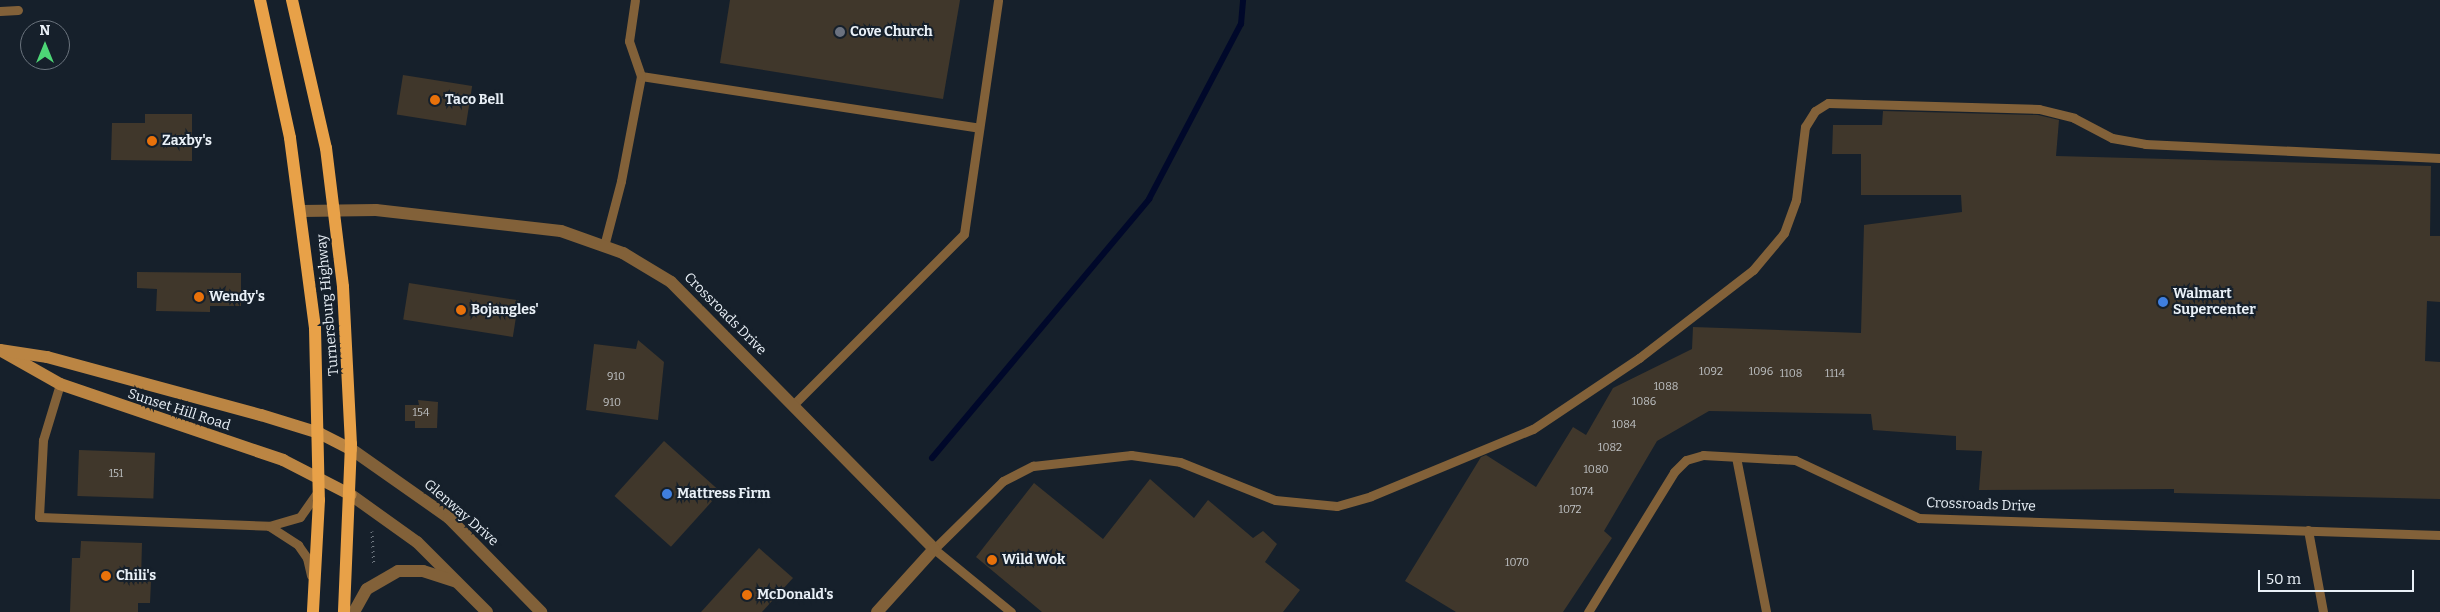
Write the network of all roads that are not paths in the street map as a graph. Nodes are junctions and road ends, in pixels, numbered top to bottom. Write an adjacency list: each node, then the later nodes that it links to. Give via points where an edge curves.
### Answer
1 (260, 0): 11 (main road, Turnersburg Highway, via 282,94)
2 (292, 0): 10 (main road, Turnersburg Highway, via 319,114)
3 (636, 0): 7 (lane, via 629,42)
4 (998, 0): 8 (lane)
5 (18, 10): 6 (lane)
6 (0, 11)
7 (641, 76): 8 (lane); 12 (lane, via 622,181)
8 (979, 128): 15 (lane, via 964,234)
9 (2440, 158): 24 (lane, via 2145,144 2112,138 2074,118 2039,109 1828,103 1815,111 1805,127 1796,200 1784,233 1753,270 1639,358 1532,429 1371,496 1337,506 1275,500 1180,462 1131,456 1033,466 1003,481)
10 (334, 208): 11 (street, Crossroads Drive); 12 (street, Crossroads Drive, via 561,231); 17 (main road, Turnersburg Highway, via 347,337)
11 (302, 211): 16 (main road, Turnersburg Highway, via 315,328)
12 (604, 246): 15 (street, Crossroads Drive, via 624,253 671,282)
13 (0, 350): 14 (street, Sunset Hill Road); 16 (street, Sunset Hill Road, via 66,362)
14 (60, 384): 19 (street, Sunset Hill Road, via 280,459); 21 (lane, via 43,440 39,517)
15 (794, 404): 24 (street, Crossroads Drive)
16 (319, 432): 17 (street, Sunset Hill Road); 19 (main road, Turnersburg Highway)
17 (351, 448): 20 (main road, Turnersburg Highway); 30 (street, Glenway Drive, via 441,511)
18 (1736, 457): 22 (lane, Crossroads Drive, via 1796,460 1919,518); 33 (lane, Crossroads Drive, via 1702,456 1686,460); 34 (lane)
19 (319, 480): 20 (street, Sunset Hill Road); 21 (lane, via 314,502 304,515); 26 (main road, Turnersburg Highway)
20 (351, 495): 25 (street, via 418,542); 27 (main road, Turnersburg Highway)
21 (269, 526): 26 (lane, via 295,542 307,558)
22 (2308, 530): 23 (lane, Crossroads Drive); 35 (lane)
23 (2440, 535)
24 (934, 549): 31 (street); 32 (lane, Crossroads Drive)
25 (463, 586): 28 (street, via 430,572 398,571 367,589); 29 (street)
26 (313, 612)
27 (344, 612)
28 (354, 612)
29 (487, 612)
30 (541, 612)
31 (877, 612)
32 (1011, 612)
33 (1588, 612)
34 (1766, 612)
35 (2323, 612)

